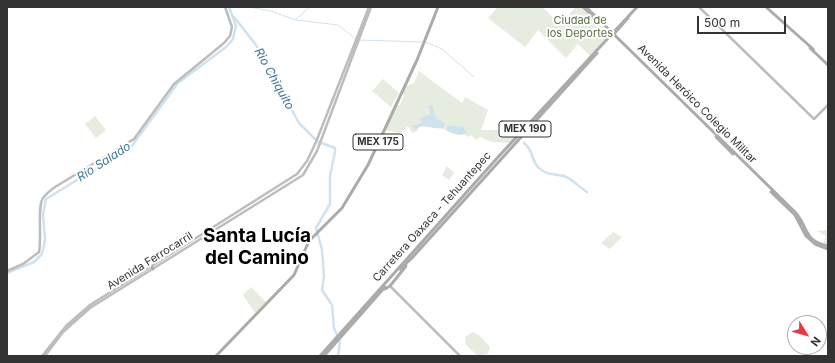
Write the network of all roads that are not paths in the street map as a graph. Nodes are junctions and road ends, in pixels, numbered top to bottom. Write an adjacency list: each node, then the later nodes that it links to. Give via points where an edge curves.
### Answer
1 (225, 7): 18 (main road, via 232,22 228,38 177,80 137,136 55,187 44,197 40,210 39,252)
2 (370, 7): 17 (main road, Avenida Ferrocarril, via 311,164 296,180)
3 (438, 7): 23 (main road, MEX 175, via 365,172 342,208 308,244 294,275)
4 (584, 7): 10 (main road, Avenida Heróico Colegio Militar)
5 (638, 7): 8 (main road, MEX 190); 9 (main road, MEX 190)
6 (699, 7): 13 (main road, via 814,119)
7 (766, 7): 12 (main road)
8 (629, 14): 9 (main road); 10 (main road, MEX 190)
9 (628, 18): 10 (main road)
10 (612, 34): 11 (main road); 11 (main road, MEX 190); 14 (main road, Avenida Heróico Colegio Militar, via 796,215 808,236)
11 (593, 56): 15 (main road, Carretera Oaxaca - Tehuantepec / MEX 190); 16 (main road, Carretera Oaxaca - Tehuantepec / MEX 190)
12 (828, 66)
13 (828, 105)
14 (828, 248)
15 (409, 257): 16 (main road); 19 (main road, Carretera Oaxaca - Tehuantepec / MEX 190)
16 (405, 265): 19 (main road, Carretera Oaxaca - Tehuantepec / MEX 190)
17 (152, 268): 21 (main road, Avenida Ferrocarril, via 83,310 62,330); 22 (main road, Avenida Ferrocarril, via 79,316)
18 (7, 271)
19 (388, 284): 20 (main road, Carretera Oaxaca - Tehuantepec / MEX 190); 20 (main road, Carretera Oaxaca - Tehuantepec / MEX 190); 26 (main road)
20 (338, 338): 24 (main road, Carretera Oaxaca - Tehuantepec / MEX 190); 25 (main road, Carretera Oaxaca - Tehuantepec / MEX 190)
21 (42, 356)
22 (45, 356)
23 (216, 356)
24 (320, 356)
25 (324, 356)
26 (460, 356)

